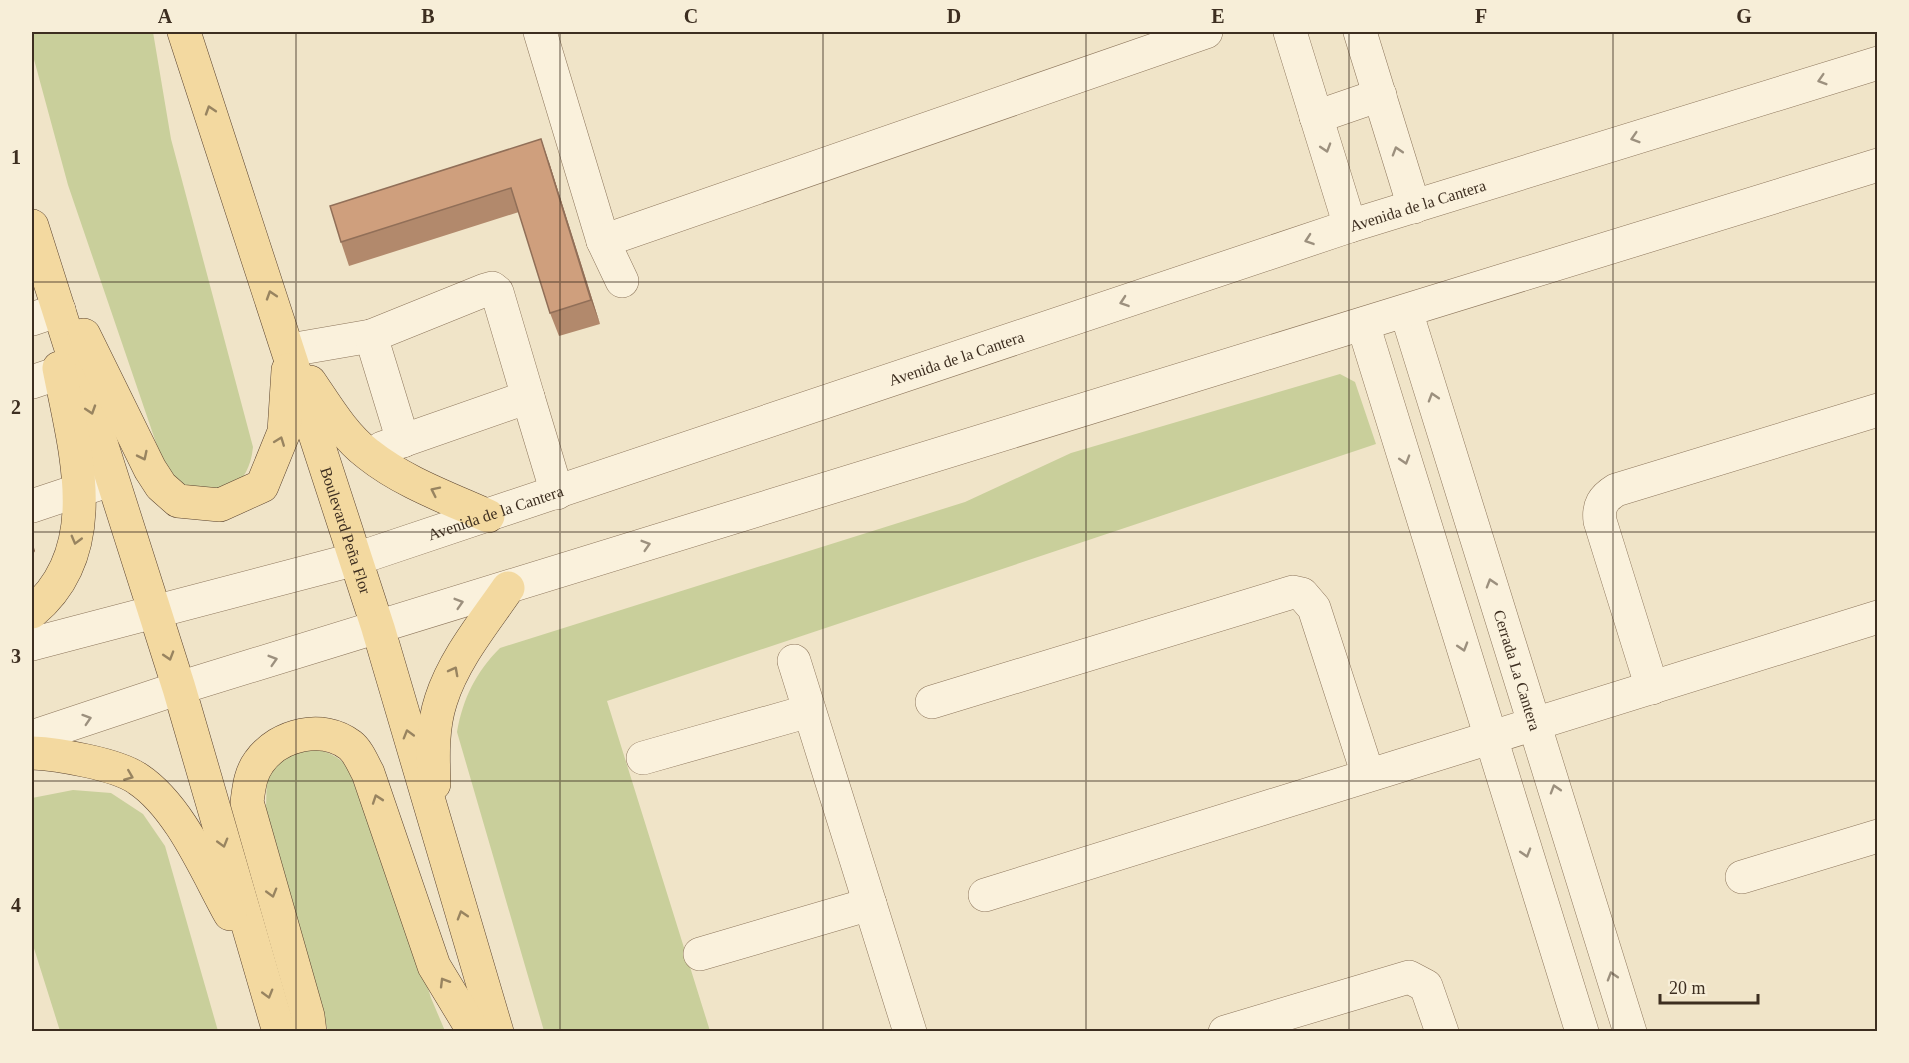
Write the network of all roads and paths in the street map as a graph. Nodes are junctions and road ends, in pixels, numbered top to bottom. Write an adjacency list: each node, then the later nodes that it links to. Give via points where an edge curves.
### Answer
1 (184, 32): 19 (main road, Boulevard Peña Flor, one-way to 1)
2 (540, 32): 13 (street)
3 (1206, 32): 13 (street)
4 (1290, 32): 8 (street)
5 (1360, 32): 7 (street)
6 (1878, 63): 10 (street, Avenida de la Cantera, one-way to 10)
7 (1380, 96): 8 (street); 10 (street, one-way to 7)
8 (1316, 117): 11 (street, one-way to 11)
9 (1878, 165): 15 (street)
10 (1414, 207): 11 (street, Avenida de la Cantera)
11 (1350, 226): 27 (street, Avenida de la Cantera, one-way to 27)
12 (33, 230): 16 (main road); 19 (main road, one-way to 19, via 150,469 178,501 220,506 262,486 284,432)
13 (603, 241): 14 (street)
14 (622, 281)
15 (1406, 311): 17 (street); 42 (street, Cerrada La Cantera, one-way to 15)
16 (46, 314): 20 (main road)
17 (1363, 324): 31 (street, one-way to 17); 44 (street, one-way to 44)
18 (371, 336): 19 (street); 21 (street, via 492,288 497,292); 23 (street)
19 (290, 350): 24 (main road, via 327,409); 30 (main road, Boulevard Peña Flor)
20 (56, 374): 25 (main road, one-way to 25); 26 (main road)
21 (528, 397): 23 (street); 27 (street)
22 (1878, 410): 39 (street, via 1616,490 1602,503 1600,521)
23 (403, 441): 24 (street)
24 (367, 454): 29 (main road, one-way to 24, via 389,469)
25 (113, 479): 26 (street); 33 (main road)
26 (80, 489): 28 (street); 32 (main road, one-way to 32, via 78,536 66,570 47,600)
27 (557, 493): 29 (street, Avenida de la Cantera)
28 (32, 506)
29 (488, 516): 30 (street, Avenida de la Cantera)
30 (356, 559): 33 (street, Avenida de la Cantera); 35 (main road, Boulevard Peña Flor)
31 (508, 588): 35 (street, one-way to 31); 49 (main road, one-way to 31, via 433,754 441,700 468,647)
32 (32, 612)
33 (155, 613): 36 (street, Avenida de la Cantera); 38 (main road, one-way to 38)
34 (1878, 617): 39 (street)
35 (378, 628): 38 (street, one-way to 35); 49 (main road, Boulevard Peña Flor, one-way to 35)
36 (32, 644)
37 (794, 661): 41 (street)
38 (179, 688): 43 (street, one-way to 38); 54 (main road, one-way to 54)
39 (1652, 688): 42 (street)
40 (932, 702): 47 (street, via 1293,592 1302,594 1314,608)
41 (809, 711): 46 (street); 52 (street)
42 (1534, 724): 44 (street); 63 (street, Cerrada La Cantera, one-way to 42)
43 (32, 737)
44 (1491, 737): 47 (street); 62 (street, one-way to 62)
45 (32, 753): 54 (main road, one-way to 54, via 94,763 137,778 168,807)
46 (643, 758)
47 (1368, 775): 51 (street)
48 (1878, 836): 50 (street)
49 (443, 851): 58 (main road, Boulevard Peña Flor, one-way to 49)
50 (1742, 877)
51 (985, 895)
52 (870, 904): 53 (street); 59 (street)
53 (700, 954)
54 (257, 956): 55 (main road, one-way to 55)
55 (279, 1032)
56 (309, 1032): 57 (main road, one-way to 56, via 434,966 368,773 352,747 335,736 318,733 298,736 276,746 259,762 251,778 247,802 308,1016)
57 (474, 1032)
58 (497, 1032)
59 (910, 1032)
60 (1225, 1032): 61 (street, via 1409,977 1426,986)
61 (1442, 1032)
62 (1582, 1032)
63 (1630, 1032)

